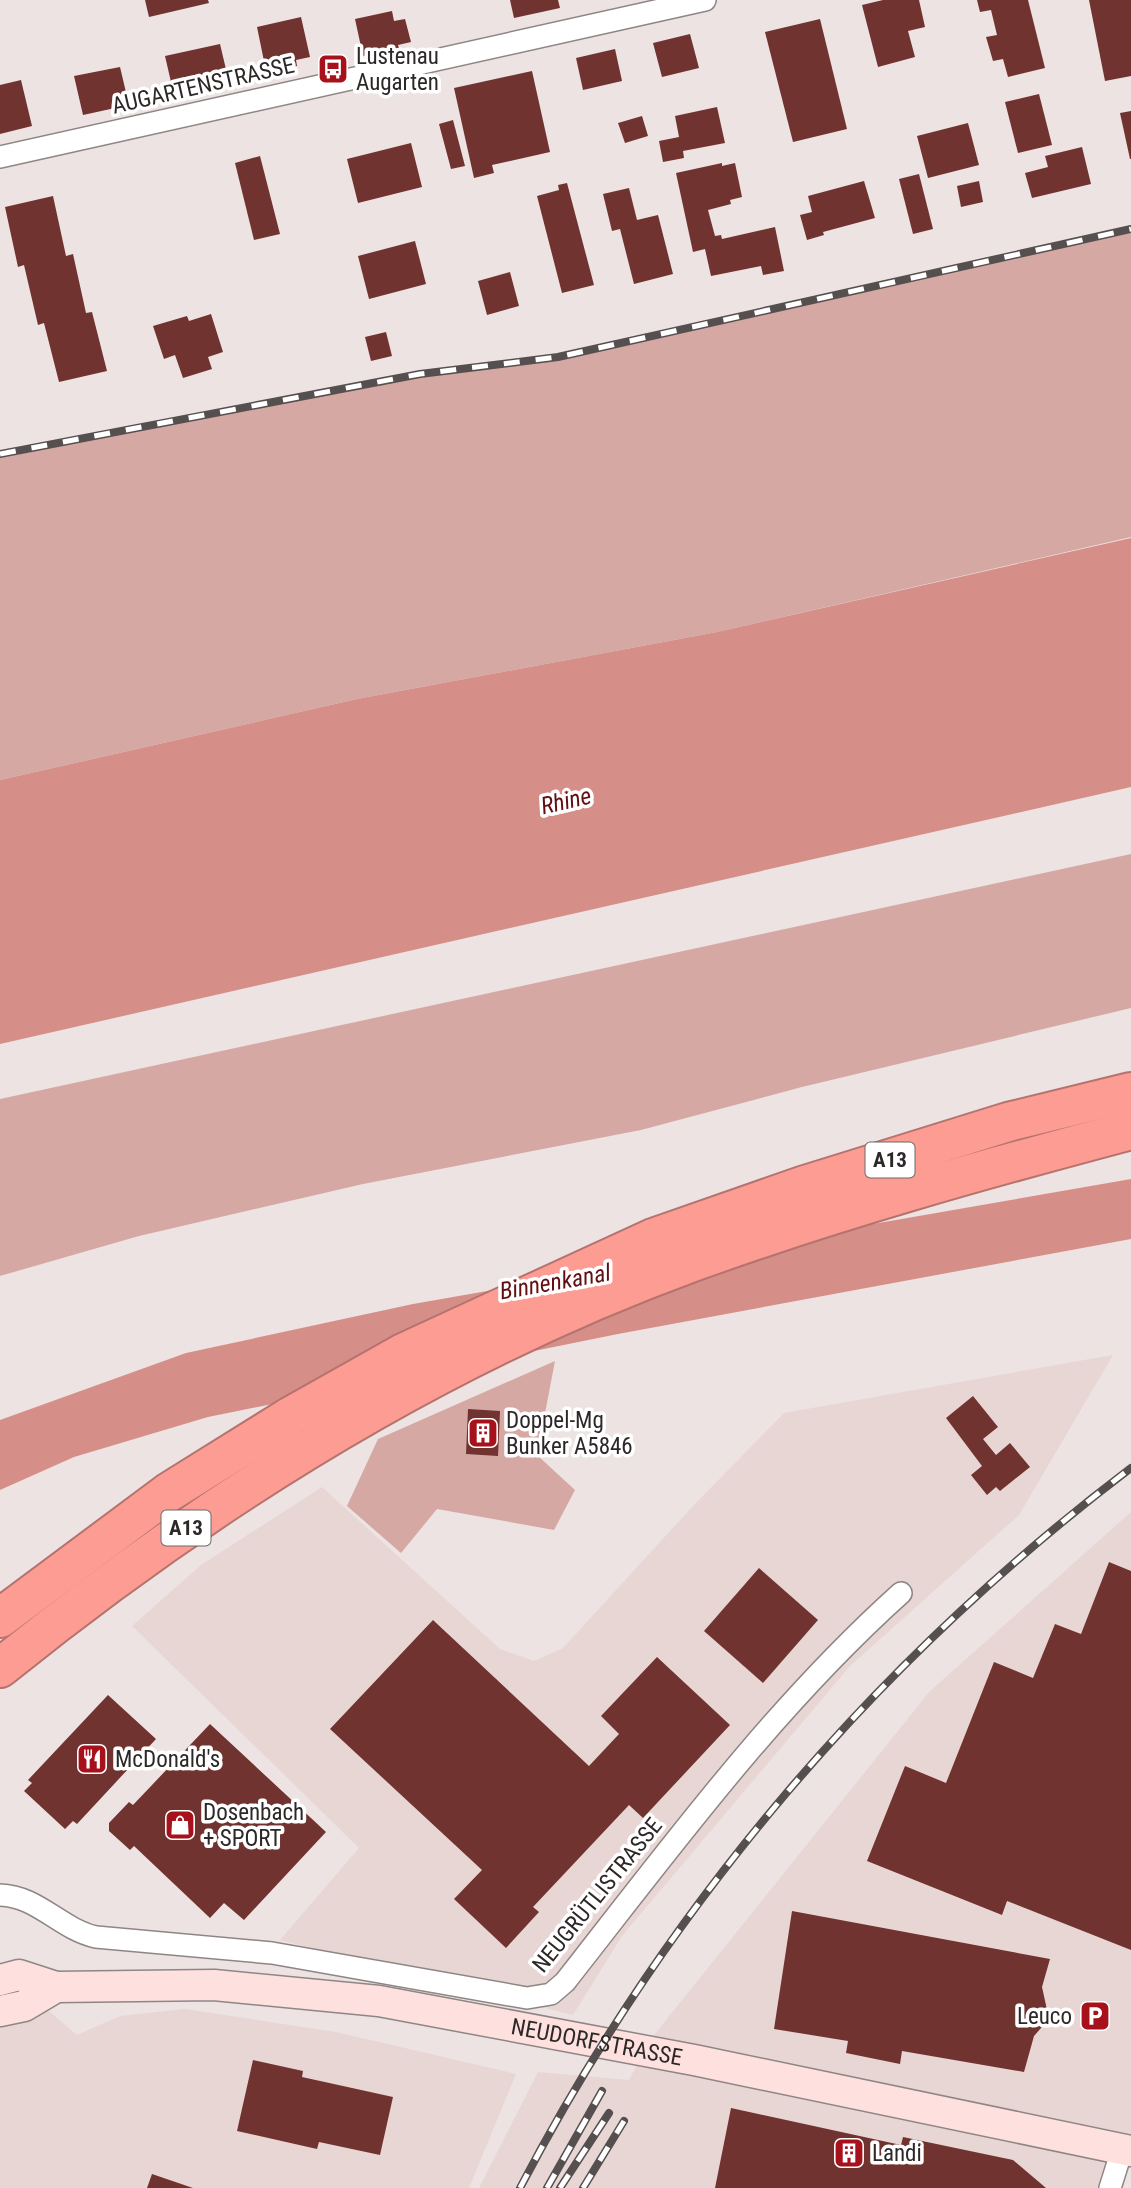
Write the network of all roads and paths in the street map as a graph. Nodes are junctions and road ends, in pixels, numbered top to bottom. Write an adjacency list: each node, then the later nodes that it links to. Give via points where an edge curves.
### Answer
1 (705, 0): 2 (street, AUGARTENSTRASSE)
2 (0, 157)
3 (1131, 1093): 6 (highway, A13, via 1008,1122 802,1185 653,1238 402,1353 237,1449 115,1531)
4 (1131, 1130): 7 (highway, A13, via 823,1219 692,1263 562,1317 383,1407 217,1507 101,1588)
5 (901, 1593): 8 (street, NEUGRÜTLISTRASSE, via 849,1640 730,1772 551,1994 527,1998 272,1953 96,1937 77,1932 34,1903)
6 (0, 1618)
7 (0, 1668)
8 (0, 1895)
9 (0, 1980): 10 (main road, NEUDORFSTRASSE, via 19,1975)
10 (56, 1987): 11 (main road, NEUDORFSTRASSE, via 24,2006); 12 (main road, NEUDORFSTRASSE, via 214,1985 379,2001 694,2060)
11 (0, 2011)
12 (1126, 2151): 13 (street)
13 (1110, 2188)

